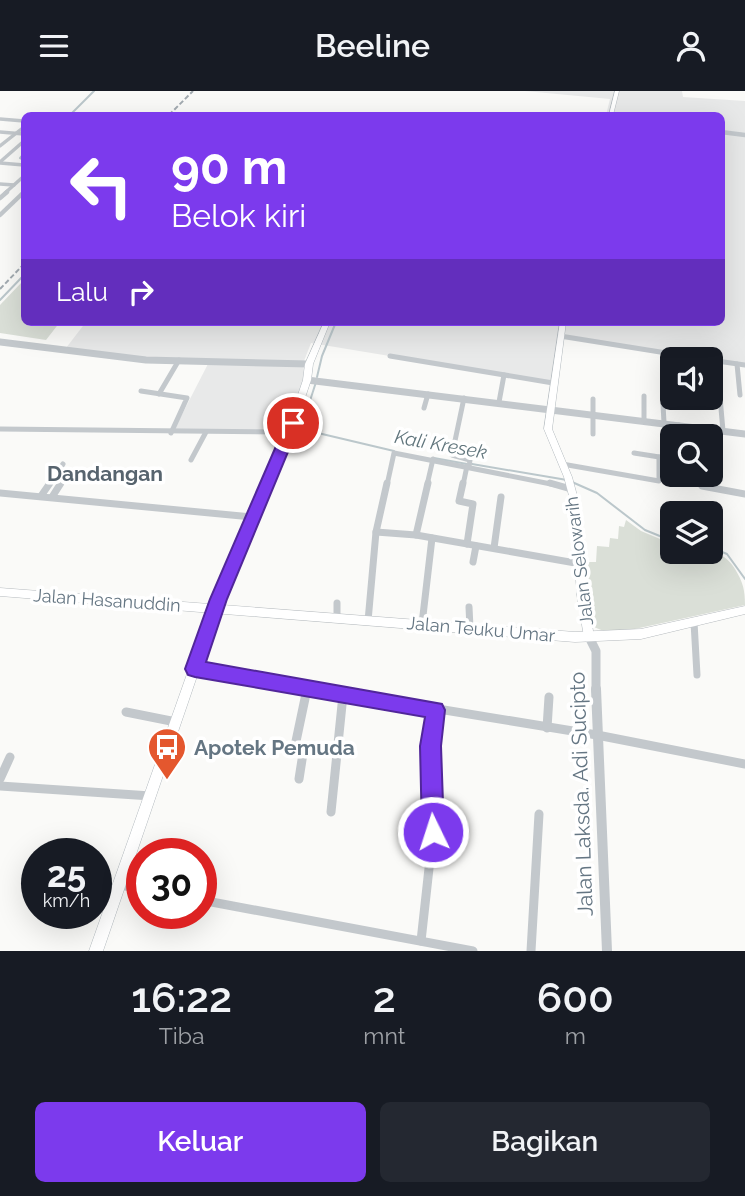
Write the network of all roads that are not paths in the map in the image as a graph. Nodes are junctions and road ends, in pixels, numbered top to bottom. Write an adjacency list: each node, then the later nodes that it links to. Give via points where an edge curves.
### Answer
1 (617, 91): 2 (main road)
2 (612, 112)
3 (0, 119): 4 (street)
4 (21, 121)
5 (21, 129): 8 (street)
6 (0, 132): 8 (street)
7 (725, 132): 10 (street)
8 (16, 133): 9 (street); 11 (street)
9 (21, 134)
10 (745, 135)
11 (10, 138): 12 (street); 14 (street)
12 (21, 140)
13 (21, 143): 15 (street)
14 (0, 146)
15 (1, 160): 16 (street)
16 (21, 164)
17 (21, 179): 19 (street)
18 (0, 184): 19 (street)
19 (14, 185): 21 (street)
20 (21, 195): 22 (street)
21 (0, 198)
22 (0, 215)
23 (325, 326): 31 (main road)
24 (562, 326): 25 (main road, Jalan Selowarih)
25 (561, 336): 27 (street); 36 (main road, Jalan Selowarih)
26 (0, 342): 29 (street, via 114,357)
27 (660, 351)
28 (390, 356): 34 (street)
29 (179, 360): 31 (street); 38 (street)
30 (723, 362): 32 (street)
31 (309, 364): 35 (main road)
32 (737, 364): 33 (street); 40 (street)
33 (745, 365)
34 (504, 375): 36 (street); 44 (street)
35 (312, 380): 39 (street); 55 (main road)
36 (553, 383): 46 (main road, Jalan Selowarih)
37 (141, 391): 38 (street)
38 (159, 394): 56 (street, via 187,398)
39 (428, 394): 42 (street); 45 (street)
40 (740, 395)
41 (644, 396): 49 (street)
42 (464, 398): 44 (street); 65 (street, via 452,456)
43 (593, 399): 48 (street)
44 (499, 402): 46 (street)
45 (424, 408)
46 (550, 410): 48 (street); 64 (main road, Jalan Selowarih, via 549,435)
47 (663, 410): 50 (street)
48 (592, 415): 49 (street); 58 (street)
49 (644, 421): 50 (street)
50 (664, 423): 51 (street)
51 (672, 424)
52 (0, 429): 56 (street)
53 (723, 431): 57 (street)
54 (206, 432): 55 (street); 56 (street); 62 (street)
55 (289, 432): 74 (main road)
56 (171, 433)
57 (745, 434)
58 (593, 435)
59 (634, 453): 60 (street)
60 (659, 457): 64 (street, via 659,481)
61 (433, 459): 65 (street); 75 (street, via 398,452 392,455); 76 (street)
62 (191, 460)
63 (63, 464): 71 (street)
64 (562, 464): 67 (main road, Jalan Selowarih)
65 (469, 465): 67 (street); 78 (street, via 459,501 473,504)
66 (68, 471): 72 (street)
67 (570, 484): 82 (main road, Jalan Selowarih)
68 (707, 487): 70 (street)
69 (0, 493): 71 (street)
70 (745, 494)
71 (41, 496): 72 (street)
72 (52, 497): 74 (street)
73 (501, 497): 80 (street)
74 (253, 517): 86 (main road)
75 (376, 532): 76 (street); 89 (street)
76 (416, 535): 77 (street)
77 (432, 538): 78 (street); 91 (street)
78 (467, 544): 79 (street)
79 (476, 546): 80 (street); 81 (street)
80 (494, 548): 82 (street)
81 (473, 562)
82 (581, 564): 93 (main road, Jalan Selowarih)
83 (0, 592): 86 (main road, Jalan Hasanuddin)
84 (337, 603): 88 (street)
85 (469, 607): 92 (street)
86 (215, 609): 88 (main road, Jalan Teuku Umar); 94 (main road)
87 (745, 610): 90 (main road, Jalan Teuku Umar)
88 (337, 619): 89 (main road, Jalan Teuku Umar)
89 (368, 621): 91 (main road, Jalan Teuku Umar)
90 (694, 622): 93 (main road, Jalan Teuku Umar, via 642,634); 95 (street)
91 (422, 624): 92 (main road, Jalan Teuku Umar)
92 (470, 628): 93 (main road, Jalan Teuku Umar)
93 (589, 637): 103 (street, Jalan Laksda. Adi Sucipto, via 596,650)
94 (195, 669): 96 (street); 101 (main road)
95 (697, 675)
96 (307, 688): 97 (street); 107 (street, via 295,746 304,747)
97 (343, 695): 99 (street); 110 (street)
98 (550, 697): 102 (street)
99 (435, 710): 102 (street); 115 (street, via 430,746 433,832)
100 (125, 712): 101 (street)
101 (176, 722): 109 (main road)
102 (547, 728): 103 (street)
103 (597, 735): 105 (street); 120 (street, Jalan Laksda. Adi Sucipto)
104 (10, 757): 106 (street)
105 (745, 764)
106 (0, 779)
107 (299, 779)
108 (0, 786): 109 (street)
109 (151, 796): 112 (main road)
110 (331, 812)
111 (539, 814): 119 (street)
112 (119, 885): 113 (street); 117 (main road)
113 (126, 886)
114 (217, 903): 115 (street)
115 (421, 941): 116 (street)
116 (441, 948): 118 (street)
117 (96, 951)
118 (473, 951)
119 (531, 951)
120 (607, 951)

